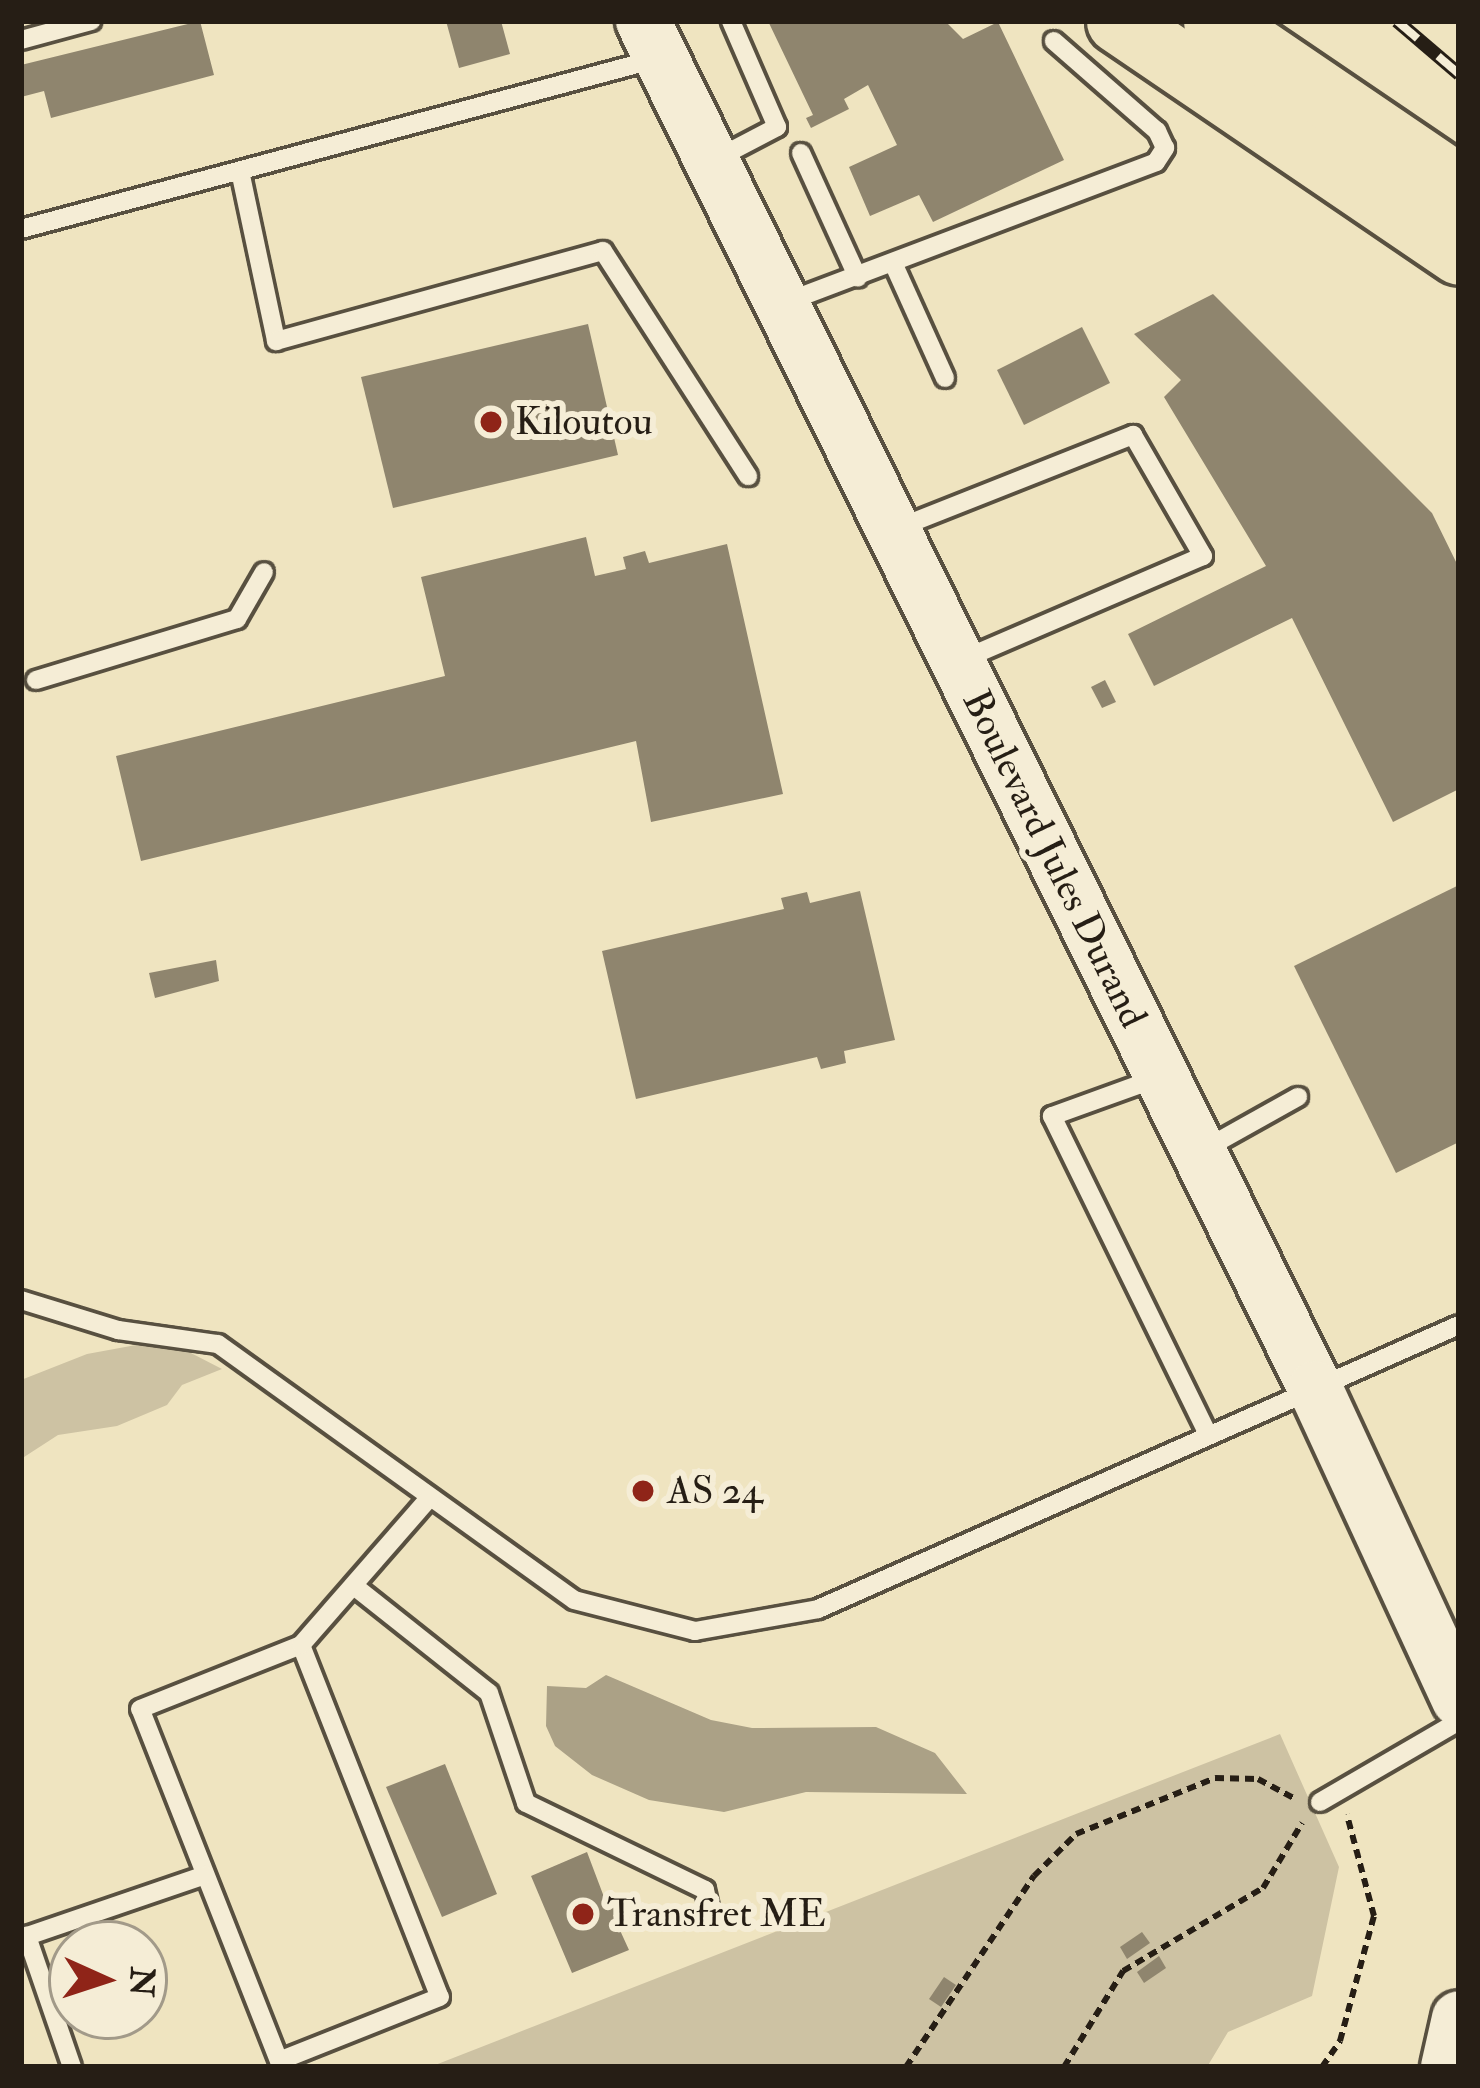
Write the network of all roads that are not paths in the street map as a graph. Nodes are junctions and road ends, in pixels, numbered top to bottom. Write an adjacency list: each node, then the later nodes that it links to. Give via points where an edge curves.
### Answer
1 (91, 21): 6 (lane)
2 (731, 21): 9 (lane, via 777,127)
3 (1118, 21): 13 (highway)
4 (1215, 21): 11 (highway)
5 (652, 39): 9 (main road, Boulevard Jules Durand); 10 (lane)
6 (21, 40)
7 (1054, 41): 14 (lane, via 1157,131 1165,148 1156,162)
8 (801, 153): 15 (lane)
9 (711, 161): 16 (main road, Boulevard Jules Durand)
10 (240, 172): 12 (lane); 18 (lane, via 276,341 603,251)
11 (1459, 187)
12 (21, 229)
13 (1459, 253)
14 (894, 266): 15 (lane); 17 (lane)
15 (858, 278): 16 (lane)
16 (780, 304): 19 (main road, Boulevard Jules Durand)
17 (944, 378)
18 (748, 476)
19 (894, 530): 21 (main road, Boulevard Jules Durand); 21 (lane, via 1133,435 1203,556)
20 (264, 572): 22 (lane, via 237,619)
21 (956, 662): 23 (main road, Boulevard Jules Durand)
22 (36, 680)
23 (1161, 1076): 25 (main road, Boulevard Jules Durand); 29 (lane, via 1052,1116)
24 (1298, 1097): 25 (lane)
25 (1199, 1152): 28 (main road, Boulevard Jules Durand)
26 (21, 1300): 30 (lane, via 118,1330 218,1344)
27 (1459, 1325): 28 (lane)
28 (1316, 1388): 29 (lane); 33 (main road, Boulevard Jules Durand)
29 (1208, 1434): 30 (lane, via 818,1609 695,1631 574,1600)
30 (430, 1497): 31 (lane)
31 (354, 1586): 32 (lane); 37 (lane, via 489,1693 526,1802 705,1890)
32 (301, 1645): 36 (lane, via 140,1709); 36 (lane, via 440,1997 279,2061)
33 (1459, 1699)
34 (1459, 1721): 35 (lane)
35 (1320, 1802)
36 (205, 1875): 39 (lane, via 27,1936)
37 (712, 1915)
38 (1459, 2018): 40 (main road)
39 (72, 2067)
40 (1448, 2067)

